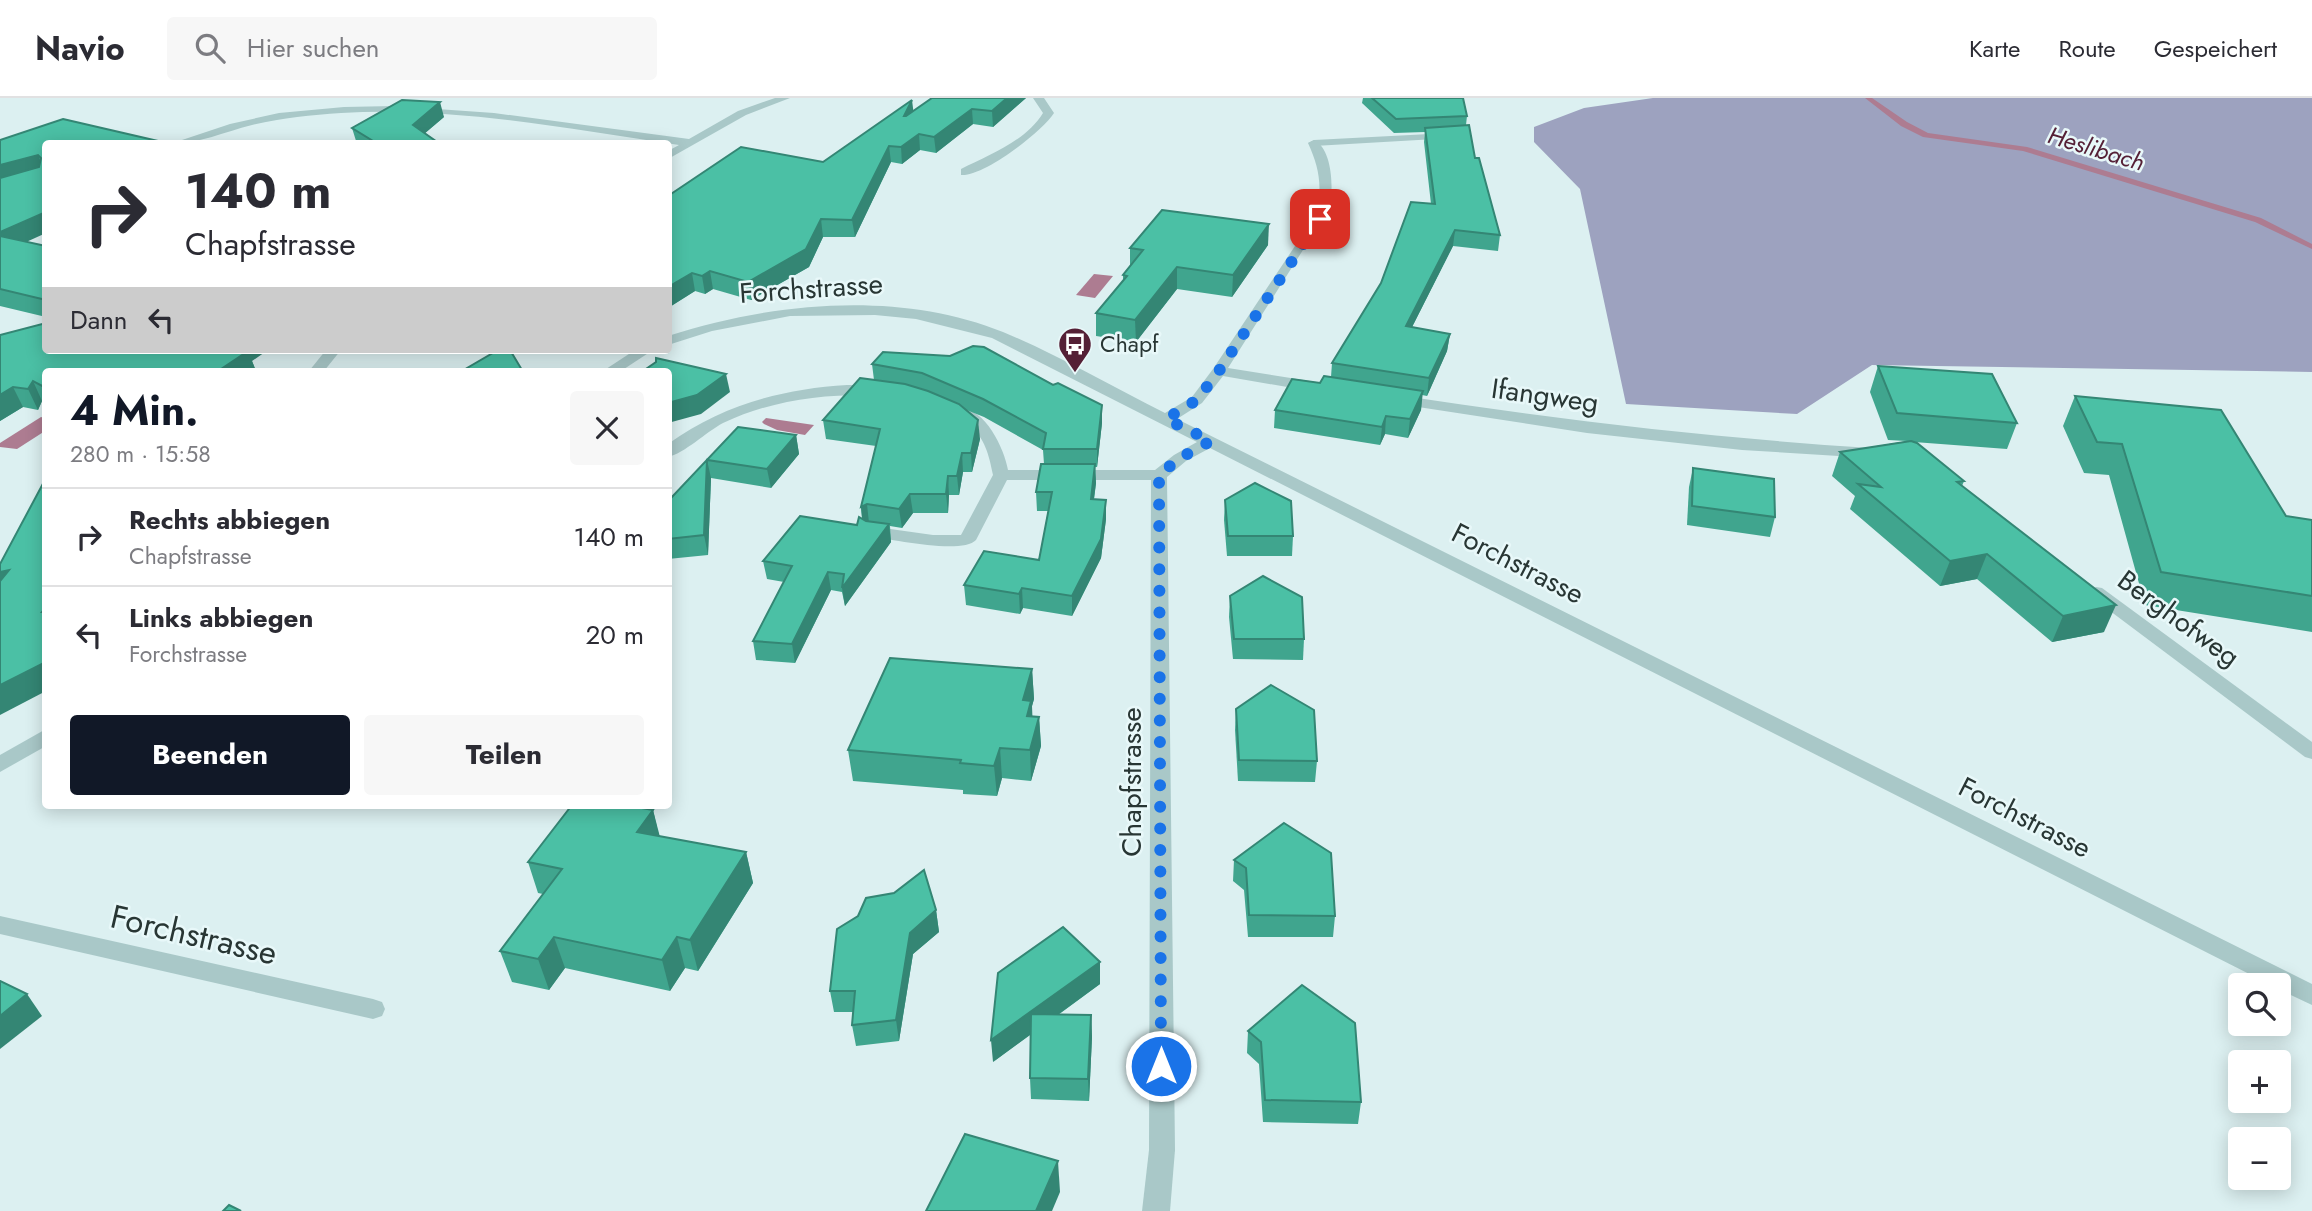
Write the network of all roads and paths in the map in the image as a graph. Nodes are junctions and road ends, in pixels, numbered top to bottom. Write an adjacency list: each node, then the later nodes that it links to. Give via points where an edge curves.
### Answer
1 (785, 98): 5 (street, via 743,113)
2 (1038, 98): 7 (street, via 1049,113 1043,123)
3 (1456, 136): 13 (street, via 1314,143 1326,174 1326,205)
4 (190, 140): 5 (street, via 277,117 382,111 478,115)
5 (693, 142): 6 (street)
6 (672, 154)
7 (965, 172)
8 (672, 340): 18 (street, Forchstrasse, via 729,322 798,312 863,310 936,317 997,335)
9 (331, 354): 11 (street)
10 (639, 354): 12 (street)
11 (319, 368)
12 (615, 368)
13 (1219, 371): 14 (street); 18 (street, via 1197,400)
14 (1328, 388)
15 (892, 391): 20 (street, via 820,391 768,401 713,421)
16 (1382, 397): 21 (street, Ifangweg, via 1587,428)
17 (942, 403): 22 (street, via 978,424 989,436 997,449)
18 (1166, 419): 19 (street, Forchstrasse)
19 (1211, 441): 23 (street); 30 (street, Forchstrasse)
20 (672, 449)
21 (1893, 456)
22 (1001, 475): 23 (street); 24 (street, via 967,540)
23 (1159, 475): 32 (street, Chapfstrasse, via 1162,1150)
24 (869, 531)
25 (2079, 580): 27 (street, Berghofweg)
26 (42, 739): 28 (street)
27 (2312, 752)
28 (0, 765)
29 (0, 925): 31 (street, Forchstrasse)
30 (2312, 995)
31 (373, 1009)
32 (1156, 1211)

